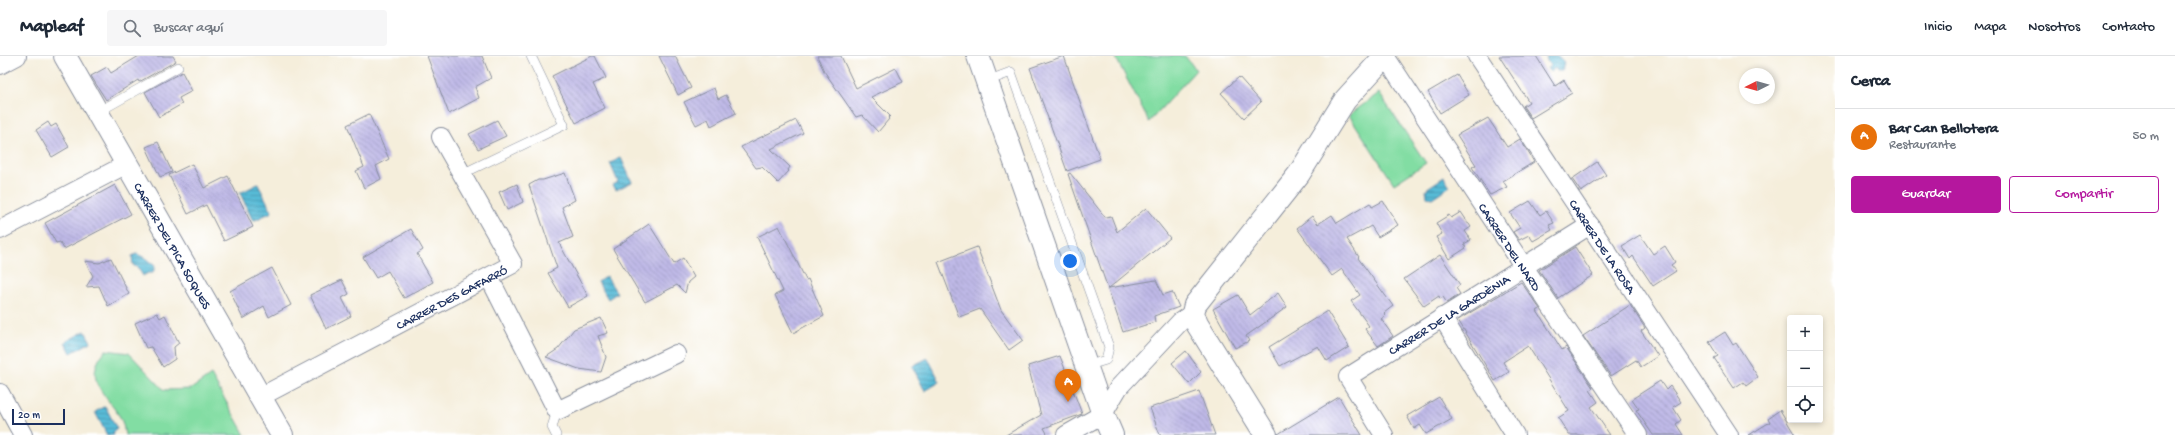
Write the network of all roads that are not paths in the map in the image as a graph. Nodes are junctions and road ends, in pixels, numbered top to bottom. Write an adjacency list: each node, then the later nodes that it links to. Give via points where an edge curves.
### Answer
1 (17, 56): 7 (street)
2 (65, 56): 9 (street, CARRER DEL PICA SOQUES)
3 (531, 56): 12 (lane, via 564,125)
4 (978, 56): 23 (street)
5 (1385, 56): 15 (street, CARRER DEL NARD); 17 (street, via 1345,100 1299,174 1201,296)
6 (1477, 56): 13 (street, CARRER DE LA ROSA)
7 (0, 65)
8 (178, 67): 9 (lane)
9 (98, 112): 11 (street, CARRER DEL PICA SOQUES)
10 (441, 137): 12 (street, CARRER DES GAFARRÓ)
11 (127, 164): 14 (street); 21 (street, CARRER DEL PICA SOQUES)
12 (462, 174): 16 (street, CARRER DES GAFARRÓ, via 513,264)
13 (1590, 225): 15 (street, CARRER DE LA GARDÈNIA); 32 (street, CARRER DE LA ROSA)
14 (0, 230)
15 (1524, 267): 18 (street, CARRER DE LA GARDÈNIA); 31 (street, CARRER DEL NARD)
16 (489, 277): 21 (street, CARRER DES GAFARRÓ); 22 (street)
17 (1193, 313): 23 (street, via 1180,322 1119,387); 28 (street, via 1203,335)
18 (1442, 317): 29 (street, CARRER DE LA GARDÈNIA, via 1348,377); 30 (street)
19 (676, 354): 22 (street)
20 (0, 393): 24 (street)
21 (260, 397): 25 (street, CARRER DEL PICA SOQUES)
22 (557, 411): 26 (lane, via 552,427)
23 (1108, 428): 27 (street)
24 (23, 435)
25 (282, 435)
26 (556, 435)
27 (1066, 435)
28 (1266, 435)
29 (1384, 435)
30 (1514, 435)
31 (1638, 435)
32 (1729, 435)

